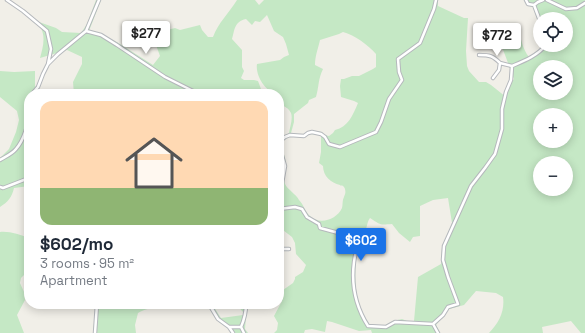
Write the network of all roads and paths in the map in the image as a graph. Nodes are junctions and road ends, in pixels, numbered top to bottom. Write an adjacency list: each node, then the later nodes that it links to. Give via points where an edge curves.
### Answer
1 (7, 0): 14 (street, via 47,31 51,49)
2 (99, 0): 10 (street)
3 (436, 0): 20 (street, via 420,43 398,59 402,80 389,99 376,132 340,147 329,144 321,134 312,132 304,136 290,135)
4 (526, 0): 8 (street, via 528,4)
5 (543, 0): 8 (street)
6 (547, 0): 7 (street, via 566,9 577,8)
7 (585, 3)
8 (534, 5): 9 (street)
9 (537, 12)
10 (86, 31): 14 (street); 18 (street, via 101,35 117,44 165,77)
11 (539, 52): 15 (street)
12 (479, 55): 13 (street, via 494,57)
13 (500, 63): 15 (street); 16 (street, via 499,70)
14 (48, 64): 17 (street)
15 (512, 66): 30 (street, via 512,80 502,109 502,129 495,154 471,186 444,246 443,260 458,304 448,307)
16 (493, 78)
17 (36, 89)
18 (189, 89)
19 (24, 135): 21 (street, via 16,149)
20 (284, 138)
21 (0, 160)
22 (24, 180): 23 (street, via 4,188)
23 (0, 187)
24 (284, 208): 30 (street, via 302,209 307,217 319,224 320,228 358,240 353,287 362,318 368,326 386,327 395,322)
25 (290, 248): 26 (street)
26 (284, 249)
27 (97, 309): 33 (street)
28 (212, 309): 31 (street, via 218,319)
29 (246, 309): 32 (street)
30 (433, 324): 36 (street)
31 (229, 327): 32 (street); 34 (street)
32 (241, 328): 35 (street)
33 (95, 333)
34 (233, 333)
35 (244, 333)
36 (438, 333)

